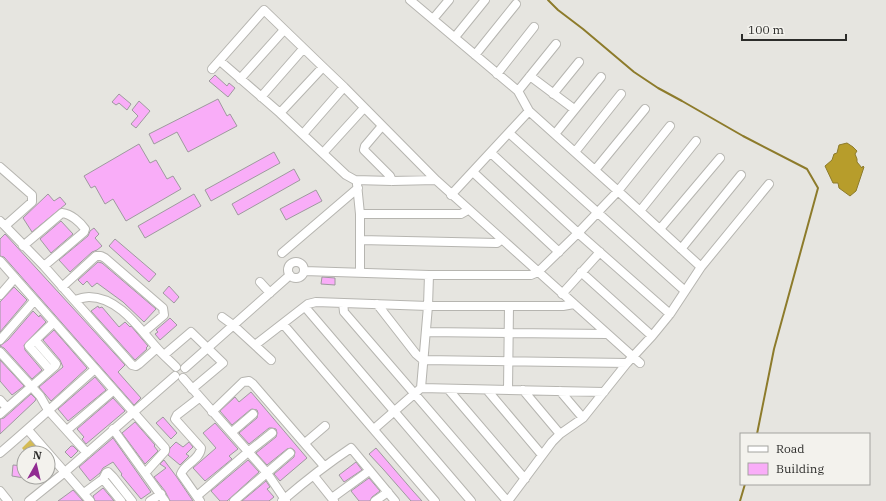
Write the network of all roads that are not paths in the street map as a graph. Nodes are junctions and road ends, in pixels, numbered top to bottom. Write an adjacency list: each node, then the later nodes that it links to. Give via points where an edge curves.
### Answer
1 (411, 0): 5 (street)
2 (449, 0): 5 (street)
3 (485, 0): 8 (street)
4 (516, 4): 11 (street)
5 (433, 19): 8 (street)
6 (534, 27): 16 (street)
7 (284, 30): 10 (street); 12 (street, via 264,10); 19 (street)
8 (455, 37): 11 (street)
9 (556, 44): 17 (street)
10 (303, 49): 14 (street); 24 (street)
11 (475, 55): 16 (street)
12 (220, 61): 15 (street); 19 (street)
13 (579, 62): 22 (street)
14 (323, 67): 20 (street); 29 (street)
15 (212, 69)
16 (497, 74): 21 (street)
17 (530, 76): 21 (street); 22 (street)
18 (601, 77): 26 (street)
19 (240, 79): 24 (street)
20 (344, 87): 25 (street); 32 (street)
21 (518, 91): 28 (street)
22 (553, 94): 26 (street)
23 (622, 94): 36 (street)
24 (261, 97): 29 (street)
25 (364, 108): 30 (street); 37 (street)
26 (574, 109): 34 (street)
27 (645, 109): 41 (street)
28 (529, 111): 33 (street); 34 (street)
29 (280, 113): 32 (street)
30 (382, 126): 44 (street); 45 (street, via 364,150 390,176)
31 (670, 126): 48 (street)
32 (302, 134): 37 (street)
33 (509, 134): 38 (street); 52 (street)
34 (554, 134): 36 (street)
35 (696, 142): 51 (street)
36 (575, 152): 41 (street)
37 (323, 153): 46 (street)
38 (491, 153): 42 (street); 56 (street)
39 (720, 158): 55 (street)
40 (0, 167): 54 (street, via 32,195 33,199)
41 (595, 170): 48 (street)
42 (472, 172): 49 (street); 61 (street)
43 (741, 175): 60 (street)
44 (436, 180): 45 (street); 49 (street)
45 (392, 182): 46 (street)
46 (356, 184): 53 (street); 63 (street)
47 (770, 184): 66 (street)
48 (618, 190): 51 (street); 52 (street)
49 (451, 195): 50 (street)
50 (468, 210): 53 (street, via 462,214); 58 (street)
51 (640, 211): 55 (street)
52 (598, 212): 56 (street); 76 (street)
53 (360, 214): 57 (street)
54 (3, 224): 59 (street)
55 (660, 230): 60 (street)
56 (578, 233): 61 (street); 62 (street)
57 (360, 240): 58 (street, via 497,243); 68 (street)
58 (501, 240): 69 (street)
59 (23, 246): 65 (street); 65 (street, via 62,213 69,215 81,225 84,232)
60 (681, 249): 66 (street)
61 (558, 252): 69 (street)
62 (600, 252): 70 (street); 88 (street)
63 (287, 259): 67 (street, via 301,264); 71 (street)
64 (0, 261): 73 (street)
65 (44, 266): 75 (street)
66 (700, 267): 76 (street)
67 (304, 271): 68 (street); 71 (street, via 302,276 297,278)
68 (360, 272): 72 (street)
69 (538, 272): 72 (street, via 531,275); 78 (street)
70 (581, 272): 78 (street); 97 (street)
71 (290, 275): 77 (street)
72 (429, 275): 85 (street)
73 (14, 279): 79 (street); 80 (street)
74 (260, 282): 77 (street)
75 (62, 287): 81 (street); 93 (street, via 96,256 106,258 163,308 164,314)
76 (685, 291): 88 (street)
77 (270, 293): 92 (street)
78 (562, 294): 84 (street)
79 (0, 295)
80 (34, 300): 90 (street); 98 (street)
81 (74, 300): 93 (street, via 89,297 110,303 128,314); 101 (street, via 132,366 139,364)
82 (343, 303): 83 (street); 87 (street, via 316,302); 123 (street, via 344,312)
83 (377, 304): 85 (street); 107 (street)
84 (574, 304): 86 (street); 96 (street)
85 (428, 306): 86 (street); 94 (street)
86 (509, 306): 95 (street)
87 (305, 307): 91 (street); 132 (street)
88 (670, 314): 97 (street)
89 (222, 317): 92 (street)
90 (54, 322): 99 (street); 114 (street)
91 (282, 324): 100 (street); 138 (street)
92 (233, 325): 100 (street); 102 (street)
93 (144, 332): 101 (street)
94 (426, 332): 95 (street); 107 (street)
95 (509, 333): 96 (street); 108 (street)
96 (607, 334): 105 (street)
97 (652, 336): 105 (street)
98 (0, 340)
99 (35, 340): 111 (street); 111 (street, via 29,346)
100 (255, 345): 106 (street)
101 (157, 348): 104 (street)
102 (208, 348): 104 (street, via 189,330); 113 (street); 117 (street, via 224,363)
103 (0, 352): 116 (street)
104 (164, 355): 112 (street)
105 (633, 357): 109 (street); 110 (street)
106 (271, 360)
107 (423, 360): 108 (street); 123 (street)
108 (508, 361): 109 (street); 121 (street)
109 (627, 363): 125 (street)
110 (640, 363)
111 (53, 367): 116 (street)
112 (176, 367): 113 (street, via 180,365); 115 (street, via 173,371)
113 (185, 368): 115 (street, via 186,374)
114 (94, 369): 119 (street); 129 (street)
115 (179, 377): 117 (street); 130 (street)
116 (31, 386): 128 (street); 129 (street)
117 (192, 389): 126 (street)
118 (448, 389): 120 (street); 123 (street); 157 (street)
119 (114, 390): 130 (street); 140 (street)
120 (487, 390): 121 (street); 149 (street)
121 (508, 390): 122 (street)
122 (522, 390): 124 (street); 143 (street)
123 (418, 391): 132 (street); 176 (street)
124 (560, 391): 125 (street); 135 (street)
125 (604, 392): 135 (street)
126 (199, 398): 131 (street); 162 (street, via 175,419 201,448 181,474)
127 (0, 400): 128 (street)
128 (7, 408): 133 (street)
129 (48, 410): 139 (street); 140 (street)
130 (134, 411): 137 (street); 153 (street, via 165,448)
131 (212, 412): 141 (street); 144 (street, via 243,382 249,381)
132 (394, 412): 138 (street); 175 (street)
133 (0, 414)
134 (253, 414): 141 (street)
135 (583, 418): 143 (street)
136 (325, 426): 144 (street)
137 (114, 429): 147 (street); 153 (street)
138 (374, 429): 174 (street)
139 (28, 430): 146 (street); 152 (street)
140 (67, 430): 147 (street)
141 (232, 432): 145 (street)
142 (272, 433): 145 (street)
143 (560, 434): 149 (street)
144 (305, 443): 150 (street)
145 (248, 452): 154 (street); 162 (street)
146 (0, 453)
147 (87, 453): 152 (street)
148 (290, 453): 154 (street)
149 (542, 455): 157 (street)
150 (324, 466): 151 (street, via 351,448); 155 (street)
151 (369, 471): 159 (street); 164 (street)
152 (65, 472): 160 (street); 166 (street)
153 (146, 472): 161 (street)
154 (267, 473): 163 (street); 171 (street)
155 (314, 476): 163 (street); 164 (street)
156 (103, 478): 160 (street); 168 (street); 169 (street, via 106,473 110,473)
157 (525, 479): 176 (street)
158 (0, 491): 165 (street)
159 (388, 492): 172 (street); 173 (street)
160 (84, 493): 167 (street)
161 (163, 497): 170 (street)
162 (199, 499)
163 (284, 500)
164 (333, 500)
165 (8, 501)
166 (28, 501)
167 (90, 501)
168 (121, 501)
169 (132, 501)
170 (150, 501)
171 (234, 501)
172 (375, 501)
173 (395, 501)
174 (435, 501)
175 (471, 501)
176 (507, 501)

